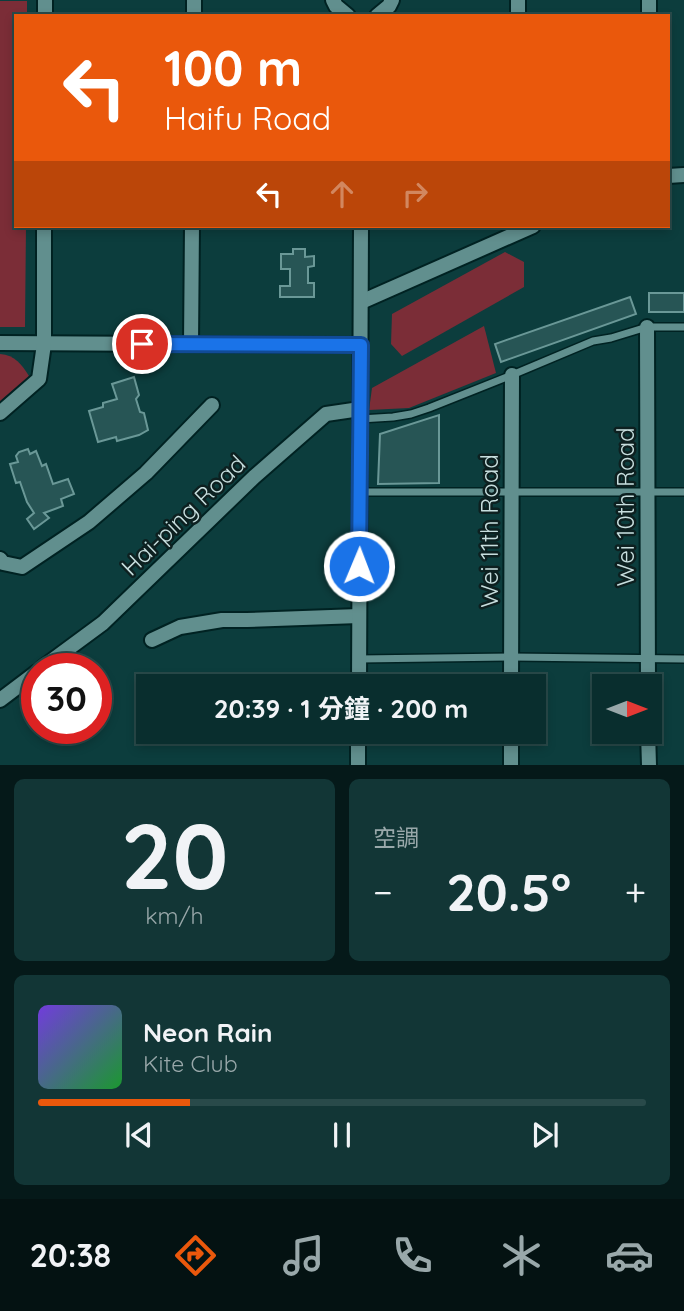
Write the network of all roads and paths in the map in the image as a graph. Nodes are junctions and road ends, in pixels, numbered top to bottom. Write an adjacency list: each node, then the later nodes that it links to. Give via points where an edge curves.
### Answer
1 (333, 0): 3 (street)
2 (392, 0): 4 (street)
3 (345, 14)
4 (380, 14)
5 (44, 228): 13 (street)
6 (192, 228): 14 (street)
7 (361, 228): 9 (street)
8 (517, 229): 9 (street)
9 (361, 302): 15 (street)
10 (647, 327): 11 (lane); 16 (lane, via 593,341); 20 (street, Wei 10th Road)
11 (684, 327)
12 (0, 343): 13 (street)
13 (44, 344): 14 (street); 18 (street, via 39,379)
14 (191, 344): 15 (street)
15 (361, 345): 19 (street)
16 (512, 376): 19 (lane, via 411,414); 22 (street, Wei 11th Road)
17 (212, 405): 24 (street, via 146,473 89,522 22,567)
18 (0, 413)
19 (360, 414): 21 (street); 27 (street, Hai-ping Road, via 326,414 103,623)
20 (648, 491): 22 (lane); 23 (lane); 30 (street, Wei 10th Road)
21 (360, 492): 22 (lane); 25 (street)
22 (511, 492): 28 (street, Wei 11th Road)
23 (684, 492)
24 (0, 559)
25 (359, 616): 26 (street, via 211,621 180,627); 29 (street)
26 (152, 640)
27 (62, 653)
28 (511, 657): 29 (lane); 30 (lane); 33 (street, Wei 11th Road)
29 (359, 659): 32 (street)
30 (648, 659): 31 (lane); 34 (street, Wei 10th Road)
31 (684, 659)
32 (359, 674)
33 (511, 674)
34 (648, 674)
35 (21, 684): 36 (street)
36 (0, 700)
37 (358, 744): 40 (street)
38 (511, 744): 41 (street)
39 (648, 744): 42 (street)
40 (358, 765)
41 (511, 765)
42 (649, 765)

